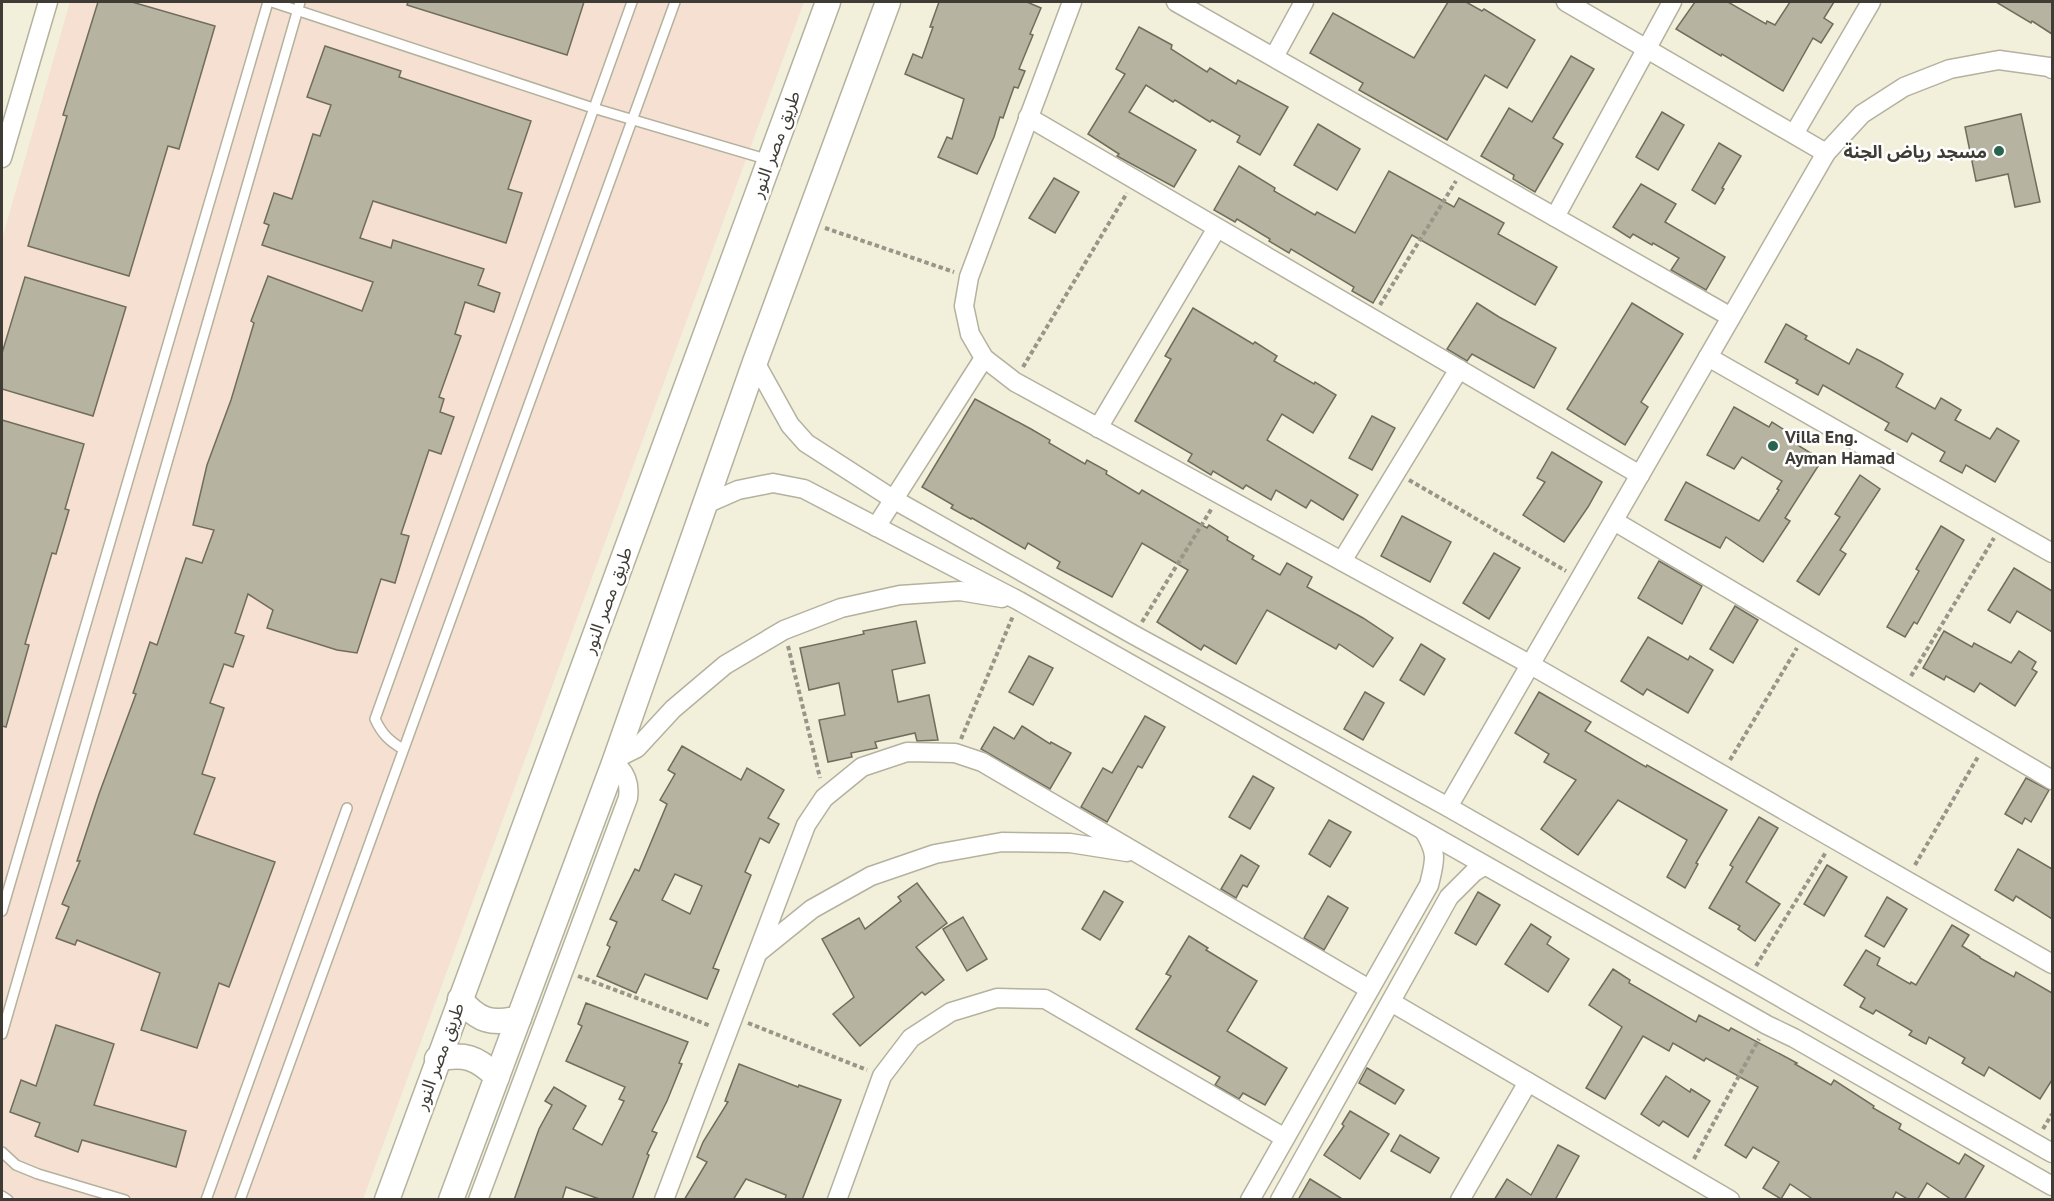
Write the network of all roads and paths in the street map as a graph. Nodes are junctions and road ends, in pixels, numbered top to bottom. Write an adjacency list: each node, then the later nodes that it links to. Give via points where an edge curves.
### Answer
1 (48, 2): 22 (street)
2 (270, 2): 13 (lane); 71 (lane)
3 (632, 2): 17 (lane)
4 (675, 2): 19 (lane)
5 (828, 2): 23 (street, طريق مصر النور)
6 (888, 2): 27 (street)
7 (1072, 2): 18 (street)
8 (1176, 2): 15 (street)
9 (1305, 2): 15 (street)
10 (1566, 2): 14 (street)
11 (1672, 2): 14 (street)
12 (1871, 2): 20 (street)
13 (299, 6): 17 (lane); 83 (lane)
14 (1646, 48): 20 (street); 26 (street)
15 (1274, 57): 24 (street)
16 (2052, 69): 21 (street, via 1999,60 1950,69 1904,87 1862,114)
17 (593, 108): 19 (lane); 58 (lane, via 375,719 381,732)
18 (1029, 117): 25 (street); 29 (street)
19 (631, 120): 23 (lane); 58 (lane)
20 (1794, 134): 21 (street)
21 (1826, 153): 30 (street)
22 (2, 158)
23 (769, 160): 77 (street, طريق مصر النور)
24 (1466, 165): 26 (street); 31 (path)
25 (1135, 179): 28 (street); 36 (path)
26 (1555, 217): 30 (street)
27 (807, 222): 29 (path); 34 (street)
28 (1217, 228): 31 (street); 37 (street)
29 (969, 277): 33 (street, via 964,306 970,334)
30 (1731, 317): 32 (street)
31 (1372, 318): 35 (street)
32 (1708, 357): 39 (street); 44 (street)
33 (984, 358): 36 (street); 41 (street)
34 (755, 362): 41 (street, via 790,425 806,443); 42 (street)
35 (1459, 369): 38 (street); 39 (street)
36 (1015, 381): 37 (street)
37 (1098, 428): 40 (street)
38 (1396, 472): 47 (street); 48 (path)
39 (1640, 475): 43 (street)
40 (1220, 494): 47 (street); 52 (path)
41 (893, 499): 45 (street); 52 (street)
42 (706, 504): 45 (street, via 738,490 773,483 804,489); 60 (street)
43 (1614, 521): 48 (street); 51 (street)
44 (2002, 525): 46 (street); 56 (path)
45 (876, 526): 49 (street)
46 (2052, 554)
47 (1342, 561): 54 (street)
48 (1580, 579): 54 (street)
49 (1019, 601): 50 (street, via 960,591 900,595 841,608); 55 (street); 59 (path)
50 (784, 630): 60 (street, via 725,665 673,709 637,748); 63 (path)
51 (1806, 634): 56 (street); 61 (path)
52 (1134, 635): 53 (street)
53 (1176, 658): 55 (street); 64 (street)
54 (1531, 665): 61 (street); 64 (street)
55 (1164, 682): 66 (street)
56 (1902, 691): 57 (street)
57 (1987, 741): 62 (street); 70 (path)
58 (403, 748): 98 (lane)
59 (955, 753): 63 (street, via 907,752 862,767); 68 (street, via 982,762)
60 (614, 761): 74 (street, via 625,774 628,798); 80 (street)
61 (1722, 774): 67 (street)
62 (2052, 780)
63 (824, 798): 72 (street, via 806,825)
64 (1448, 807): 75 (street)
65 (347, 808): 97 (lane)
66 (1424, 831): 69 (street); 76 (street, via 1434,848 1429,885)
67 (1834, 839): 70 (street); 75 (path)
68 (1137, 853): 72 (street, via 1070,843 1002,842 935,854 871,876 812,909); 76 (street)
69 (1484, 866): 78 (street, via 1449,897); 82 (street)
70 (1906, 880): 73 (street)
71 (2, 911)
72 (759, 952): 81 (street)
73 (2052, 964)
74 (563, 970): 81 (path); 101 (street)
75 (1748, 980): 79 (street)
76 (1369, 989): 89 (street)
77 (460, 999): 80 (street, via 471,1012 486,1020 503,1022); 85 (street, طريق مصر النور)
78 (1391, 1002): 88 (street); 105 (street)
79 (1807, 1012): 84 (street); 91 (street)
80 (519, 1018): 87 (street)
81 (731, 1025): 86 (path); 102 (street)
82 (1767, 1025): 84 (street); 92 (path)
83 (2, 1034)
84 (1794, 1038): 93 (street)
85 (437, 1059): 87 (street, via 453,1055 470,1057); 99 (street, طريق مصر النور)
86 (882, 1076): 89 (street, via 912,1038 951,1012 997,998 1045,999); 103 (street)
87 (496, 1077): 100 (street)
88 (1528, 1082): 92 (street); 106 (street)
89 (1285, 1138): 104 (street)
90 (2, 1152): 96 (lane, via 16,1165 38,1174)
91 (2052, 1153)
92 (1686, 1174): 107 (street)
93 (2052, 1186)
94 (2, 1196): 95 (lane)
95 (8, 1200)
96 (125, 1200)
97 (206, 1200)
98 (240, 1200)
99 (387, 1200)
100 (451, 1200)
101 (478, 1200)
102 (664, 1200)
103 (837, 1200)
104 (1250, 1200)
105 (1280, 1200)
106 (1460, 1200)
107 (1730, 1200)

